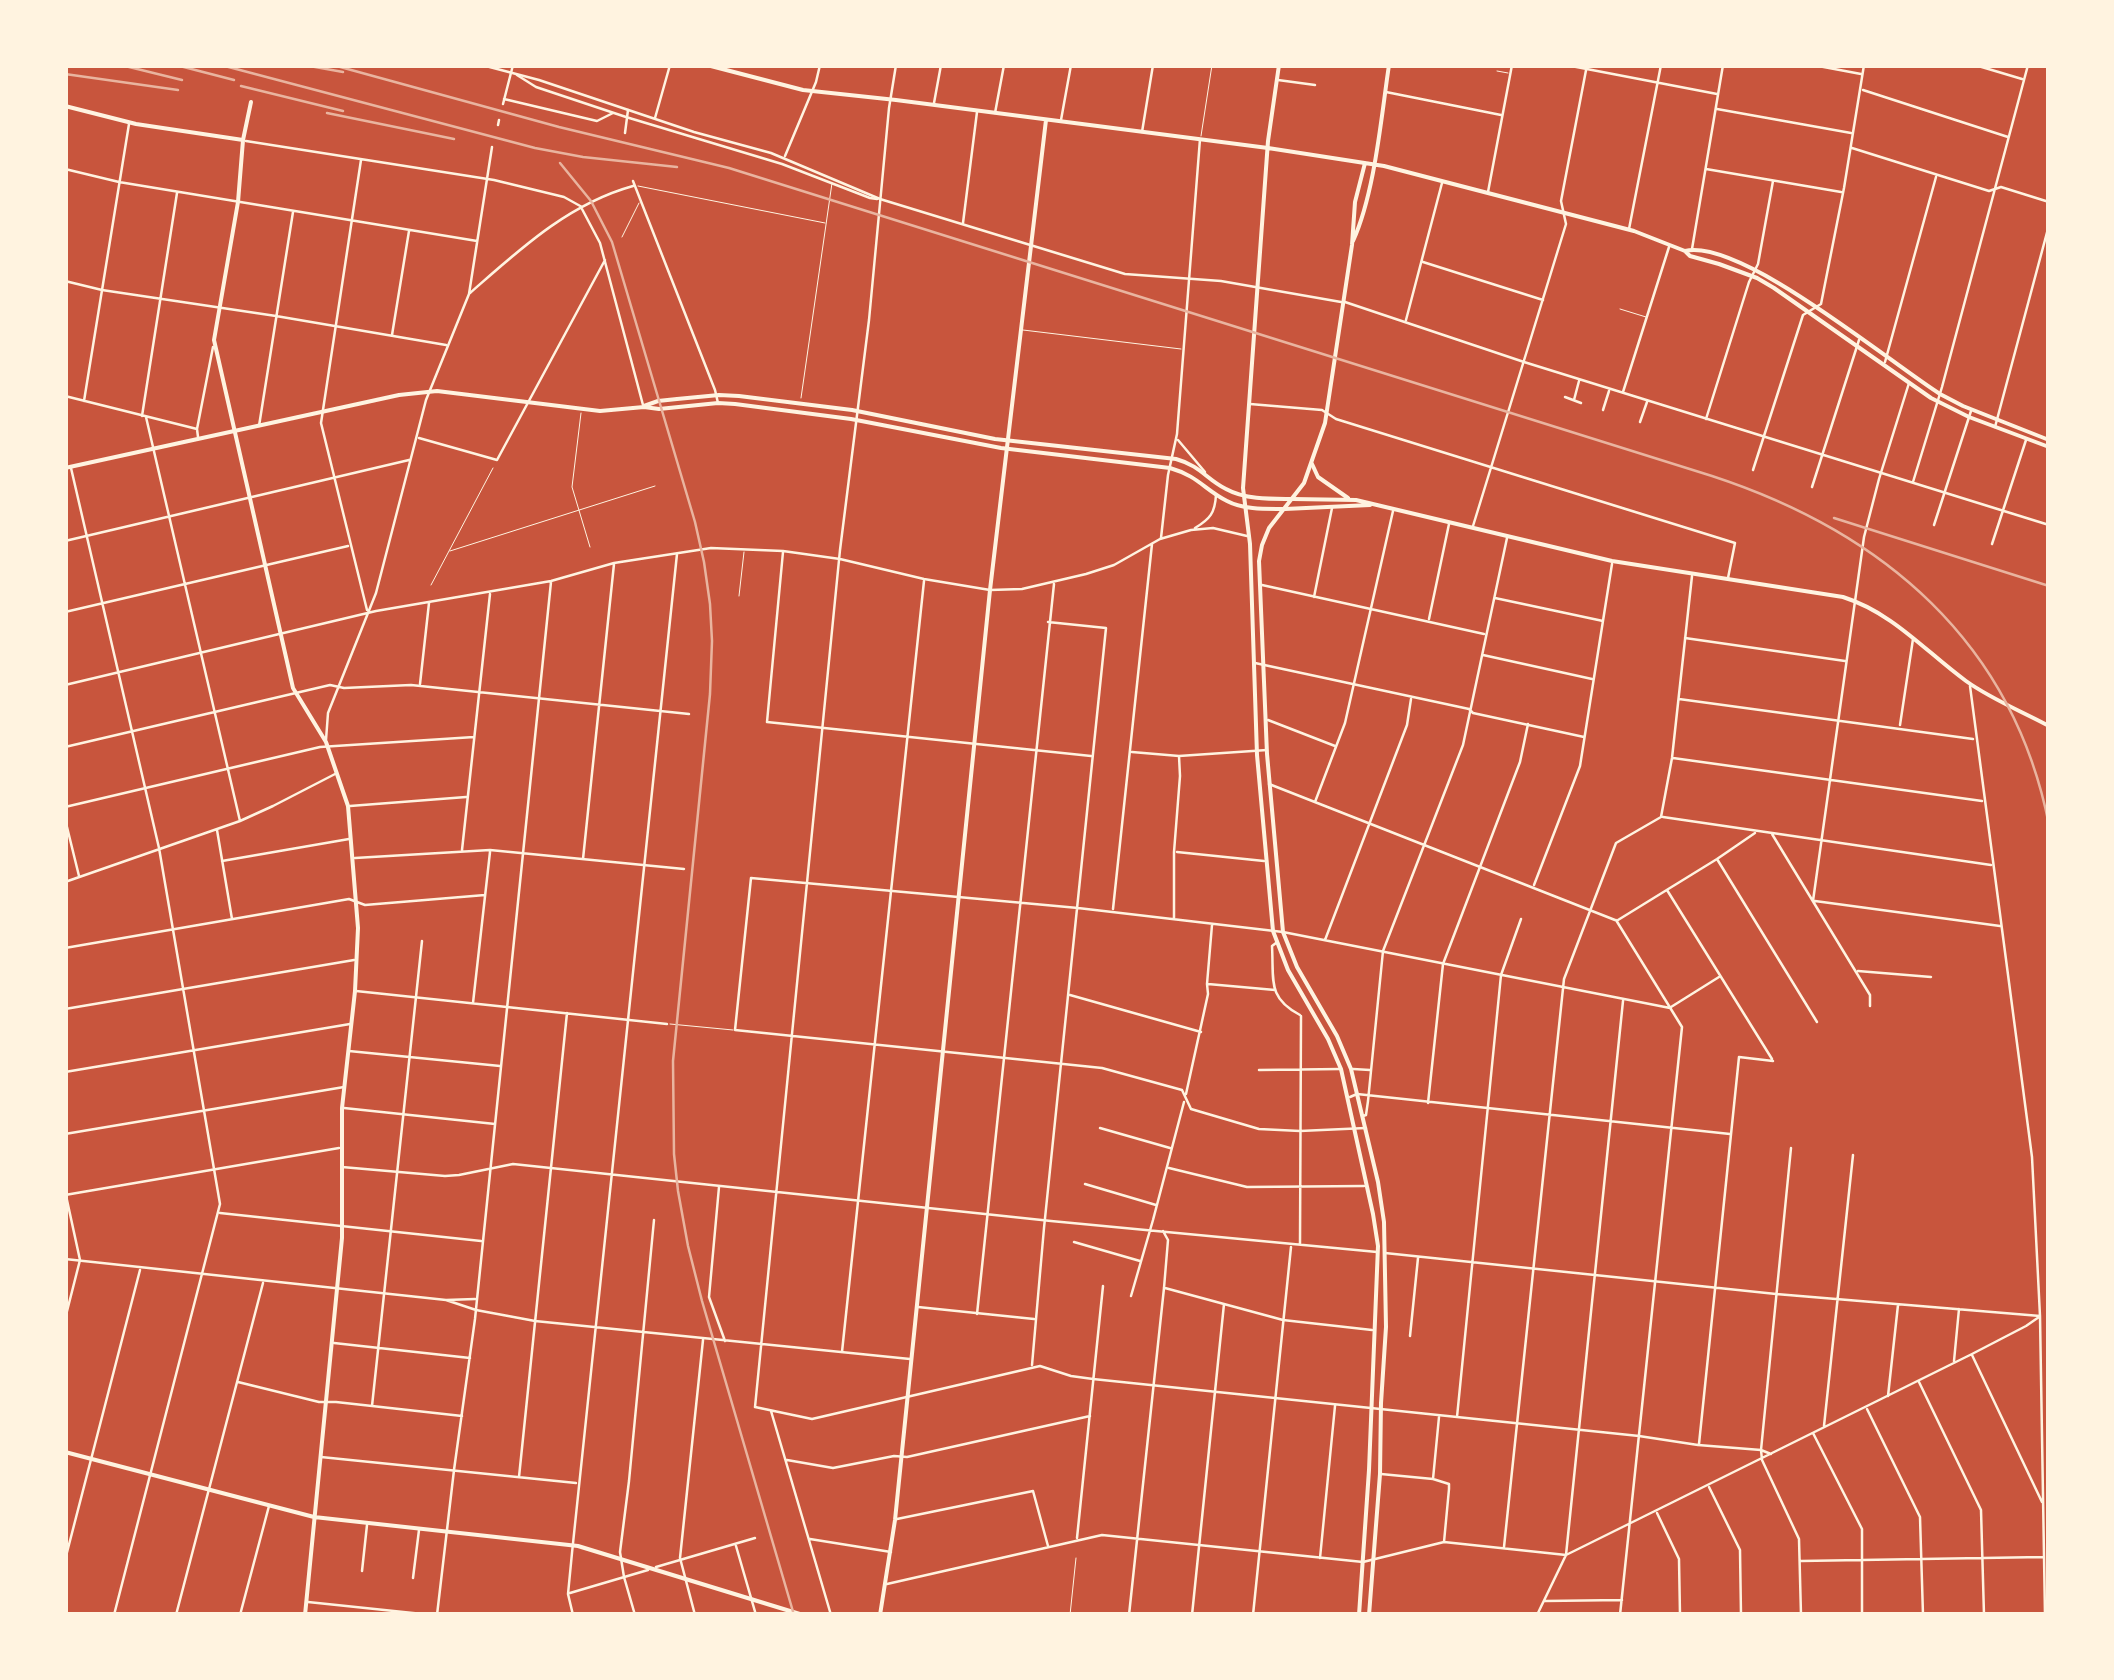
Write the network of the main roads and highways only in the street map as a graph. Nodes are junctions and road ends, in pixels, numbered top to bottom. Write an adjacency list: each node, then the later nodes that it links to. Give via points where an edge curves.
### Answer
1 (707, 65): 6 (main road, via 804,90)
2 (1279, 65): 8 (main road)
3 (1388, 65): 10 (main road)
4 (251, 102): 7 (main road)
5 (65, 106): 7 (main road)
6 (1046, 120): 8 (main road); 17 (main road)
7 (243, 140): 16 (main road, via 214,340)
8 (1268, 148): 9 (main road); 22 (main road)
9 (1365, 163): 10 (main road); 11 (main road)
10 (1373, 164): 11 (main road); 12 (main road, via 1628,229)
11 (1352, 245): 20 (main road, via 1328,414)
12 (1689, 252): 13 (main road, via 1774,288); 13 (main road, via 1755,269)
13 (1886, 361): 14 (main road)
14 (1911, 380): 18 (main road); 18 (main road, via 1970,417)
15 (644, 406): 16 (main road, via 600,411 430,391); 17 (main road, via 716,395); 19 (main road, via 718,403 858,420)
16 (235, 432): 21 (main road); 30 (main road, via 296,693 338,772 354,858 358,928 342,1108 343,1226)
17 (1008, 440): 19 (main road); 22 (main road, via 1172,459)
18 (2049, 444)
19 (1007, 449): 26 (main road, via 1170,468); 33 (main road)
20 (1311, 462): 23 (main road); 24 (main road, via 1319,478)
21 (68, 467)
22 (1244, 496): 23 (main road); 26 (main road)
23 (1293, 498): 24 (main road); 27 (main road)
24 (1352, 500): 25 (main road)
25 (1374, 505): 27 (main road); 28 (main road, via 1612,560 1855,600 1884,614 1970,684)
26 (1245, 507): 27 (main road); 34 (main road, via 1273,931 1341,1069 1378,1252)
27 (1284, 509): 35 (main road, via 1269,528 1259,561 1283,932 1351,1068 1386,1253)
28 (2049, 726)
29 (65, 1452): 30 (main road)
30 (314, 1517): 31 (main road); 32 (main road, via 573,1546)
31 (305, 1615)
32 (803, 1615)
33 (880, 1615)
34 (1359, 1615)
35 (1370, 1615)

